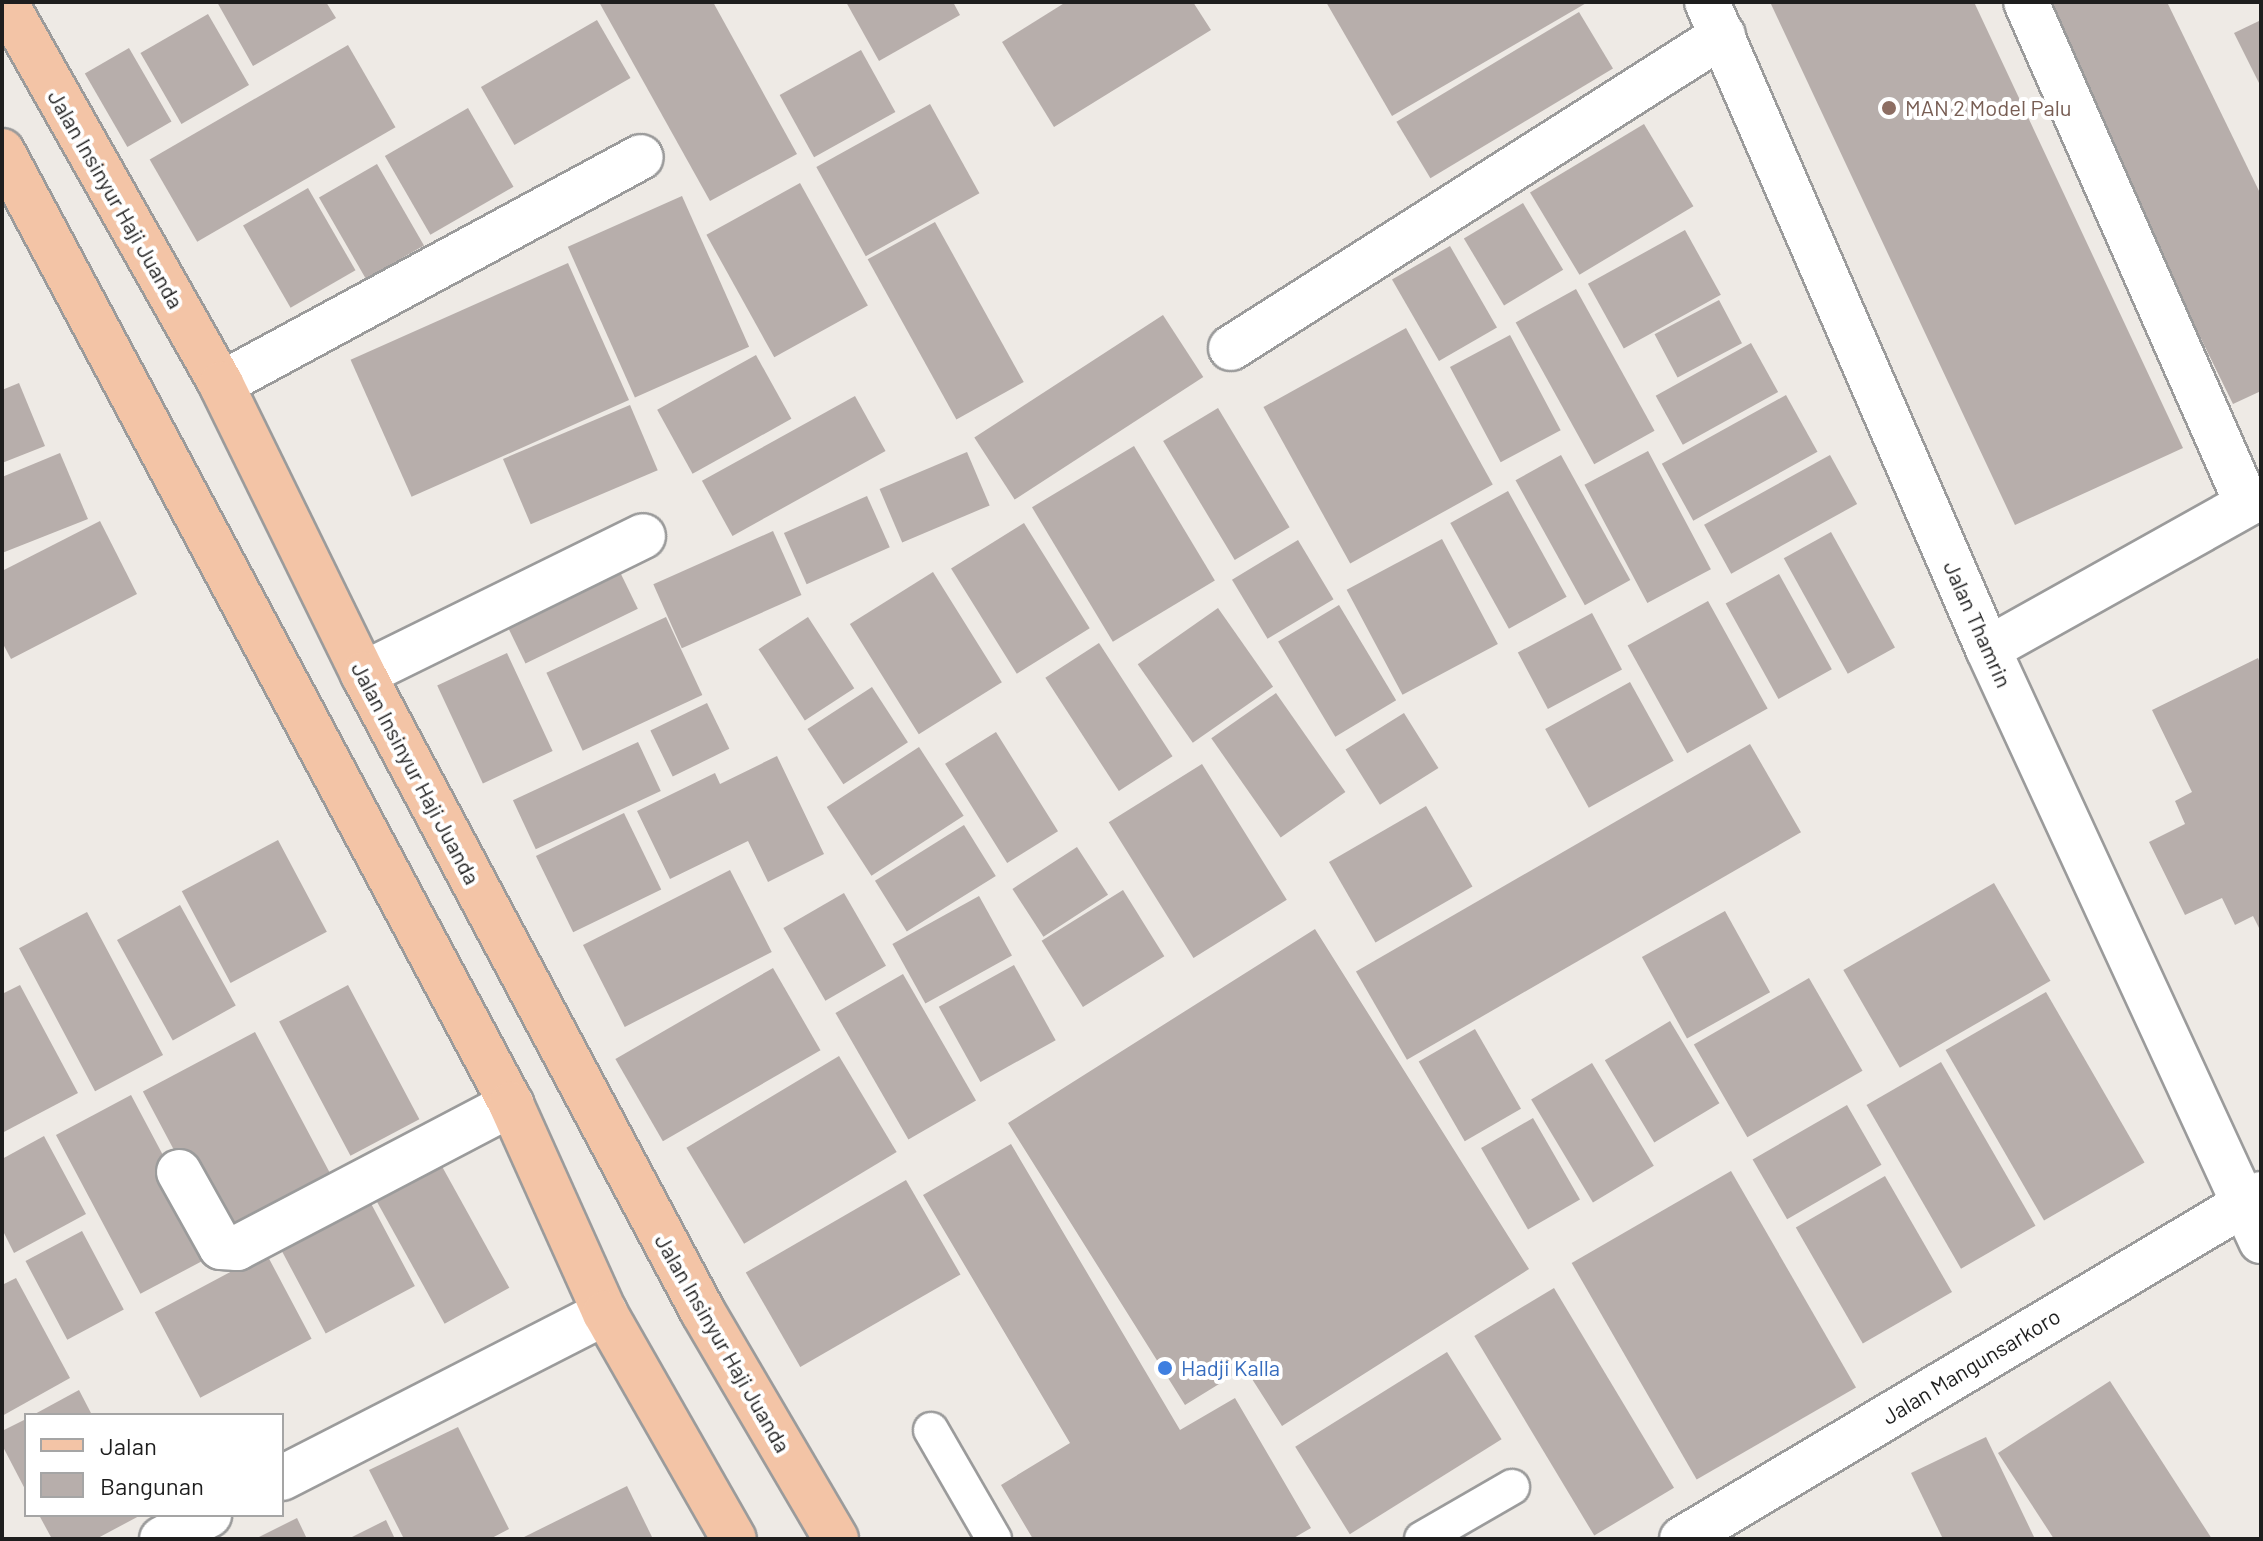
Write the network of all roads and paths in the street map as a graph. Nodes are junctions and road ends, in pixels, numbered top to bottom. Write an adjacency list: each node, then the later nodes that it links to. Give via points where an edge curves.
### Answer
1 (5, 2): 7 (main road, Jalan Insinyur Haji Juanda)
2 (2026, 2): 8 (street)
3 (1715, 18): 6 (street); 10 (street, Jalan Thamrin)
4 (2, 151): 12 (main road)
5 (641, 157): 7 (street)
6 (1231, 348)
7 (221, 384): 11 (main road, Jalan Insinyur Haji Juanda)
8 (2256, 513): 10 (street)
9 (643, 536): 11 (street)
10 (1988, 649): 14 (street, Jalan Thamrin)
11 (363, 674): 22 (main road, Jalan Insinyur Haji Juanda, via 703,1312)
12 (511, 1104): 13 (street, via 237,1248 221,1247); 15 (main road)
13 (179, 1172)
14 (2255, 1213): 25 (street, Jalan Mangunsarkoro)
15 (605, 1313): 17 (street); 21 (main road)
16 (931, 1430): 23 (lane)
17 (284, 1477)
18 (1512, 1487): 24 (lane)
19 (205, 1517): 20 (street)
20 (162, 1539)
21 (734, 1539)
22 (836, 1539)
23 (994, 1539)
24 (1422, 1539)
25 (1682, 1539)

